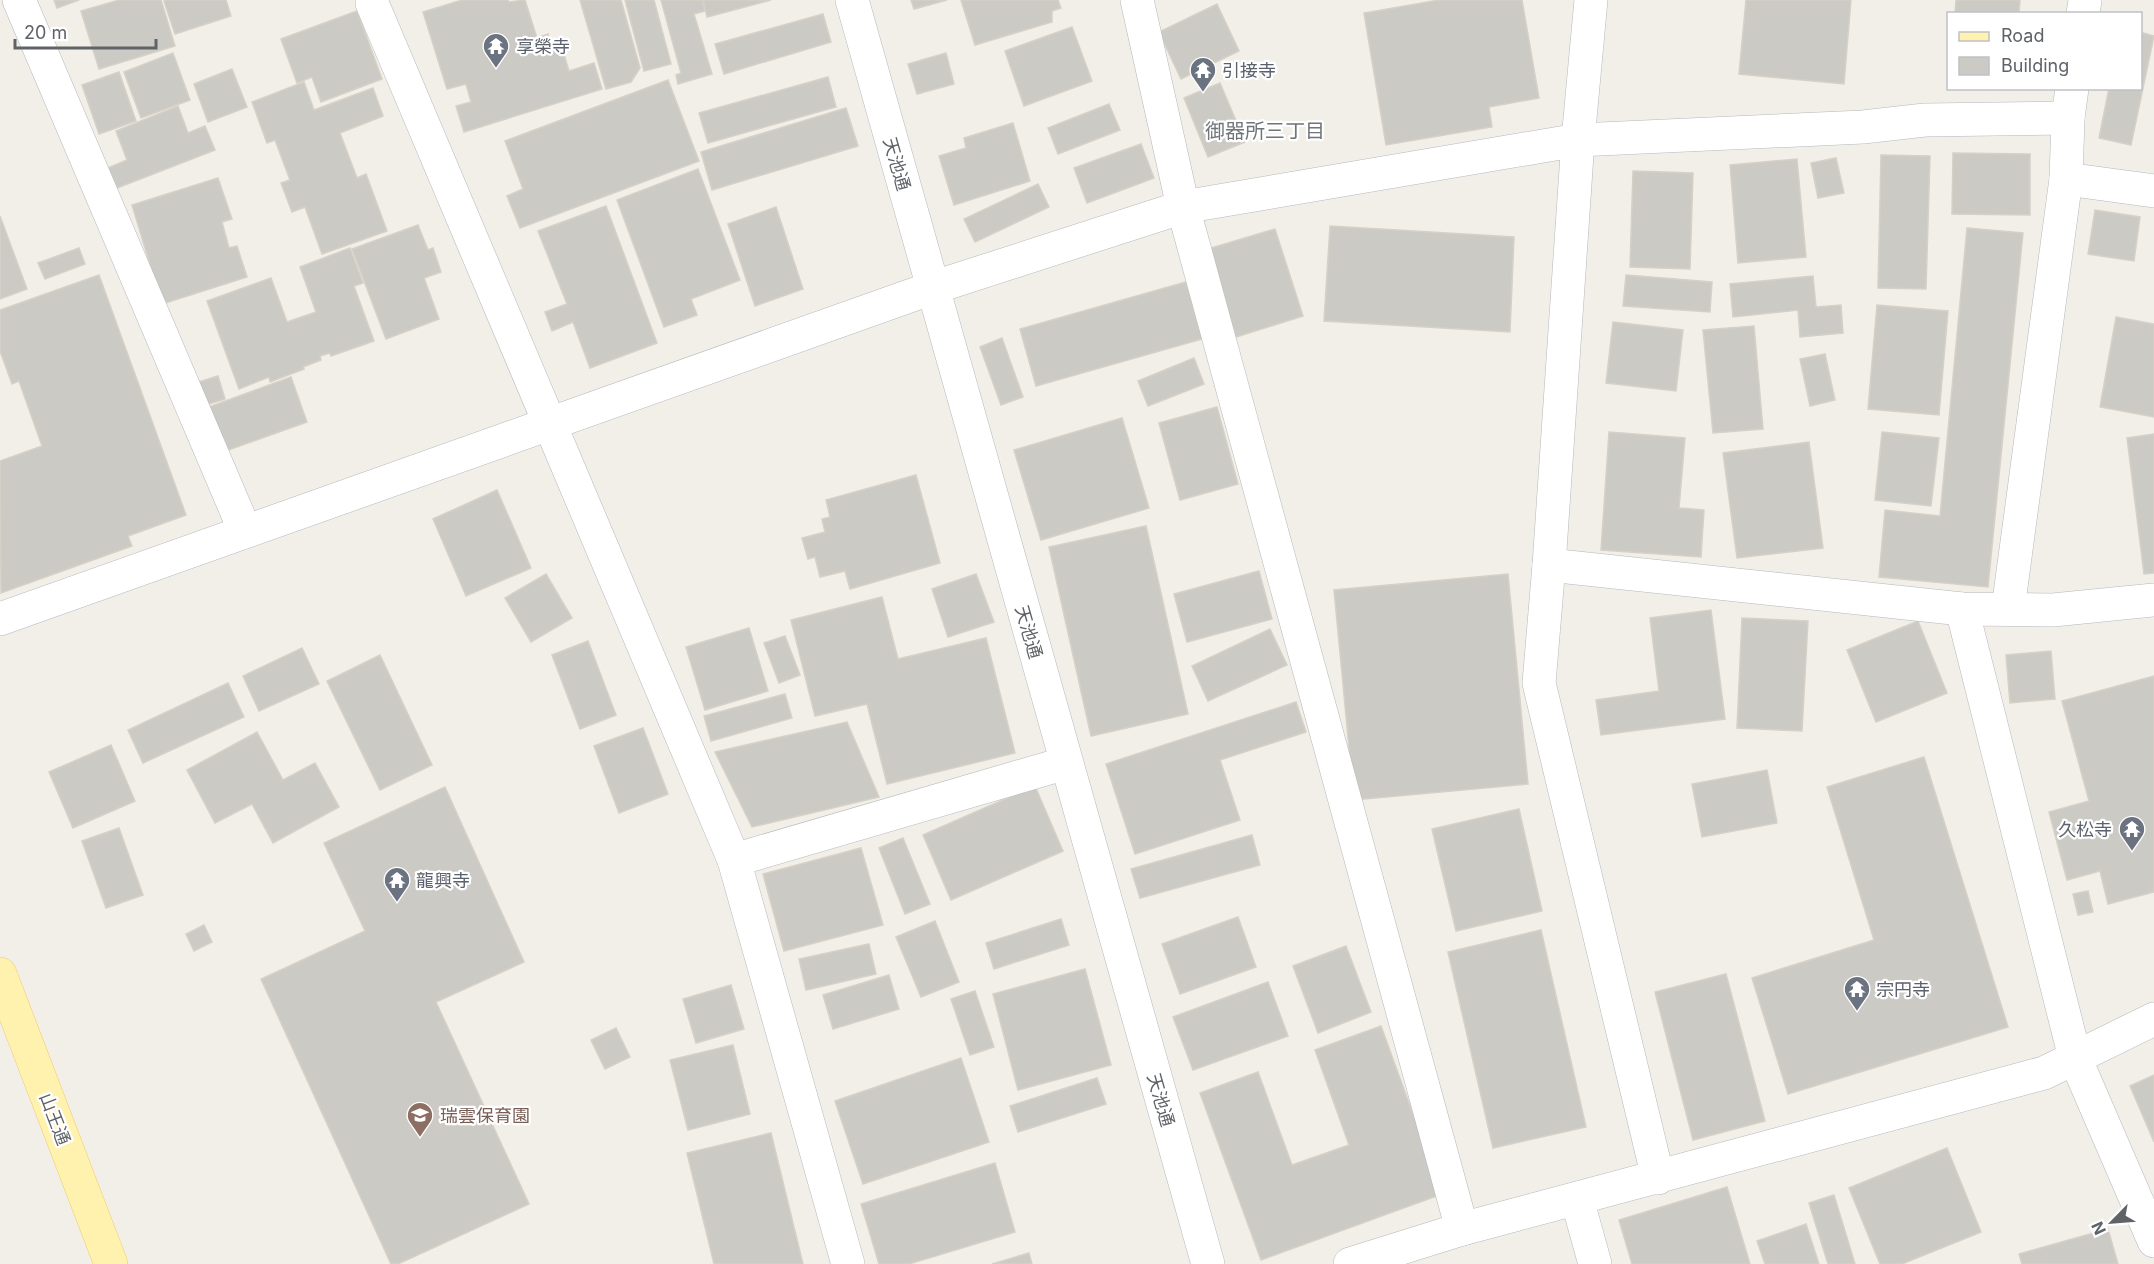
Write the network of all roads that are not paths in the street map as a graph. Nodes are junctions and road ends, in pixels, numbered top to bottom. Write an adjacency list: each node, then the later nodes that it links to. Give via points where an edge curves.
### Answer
1 (19, 0): 13 (street)
2 (852, 0): 11 (street, 天池通)
3 (1137, 0): 10 (street)
4 (1591, 0): 7 (street)
5 (367, 1): 12 (street)
6 (2070, 103): 7 (street, via 1863,127); 8 (street)
7 (1578, 140): 10 (street); 14 (street)
8 (2066, 179): 9 (street); 17 (street)
9 (2154, 191)
10 (1183, 207): 11 (street); 26 (street)
11 (932, 288): 12 (street); 19 (street, 天池通)
12 (550, 423): 13 (street); 20 (street)
13 (245, 531): 18 (street)
14 (1549, 565): 16 (street); 24 (street, via 1539,683)
15 (2154, 600): 17 (street, via 2053,610)
16 (1962, 609): 17 (street); 23 (street)
17 (2008, 609)
18 (0, 619)
19 (1066, 764): 20 (street); 30 (street, 天池通)
20 (734, 860): 29 (street)
21 (0, 974): 28 (main road, 山王通)
22 (2154, 1019): 23 (street)
23 (2075, 1058): 24 (street, via 2044,1073); 27 (street)
24 (1658, 1178): 25 (street)
25 (1576, 1199): 26 (street); 32 (street)
26 (1462, 1229): 31 (street)
27 (2154, 1241)
28 (111, 1264)
29 (848, 1264)
30 (1208, 1264)
31 (1350, 1264)
32 (1594, 1264)

